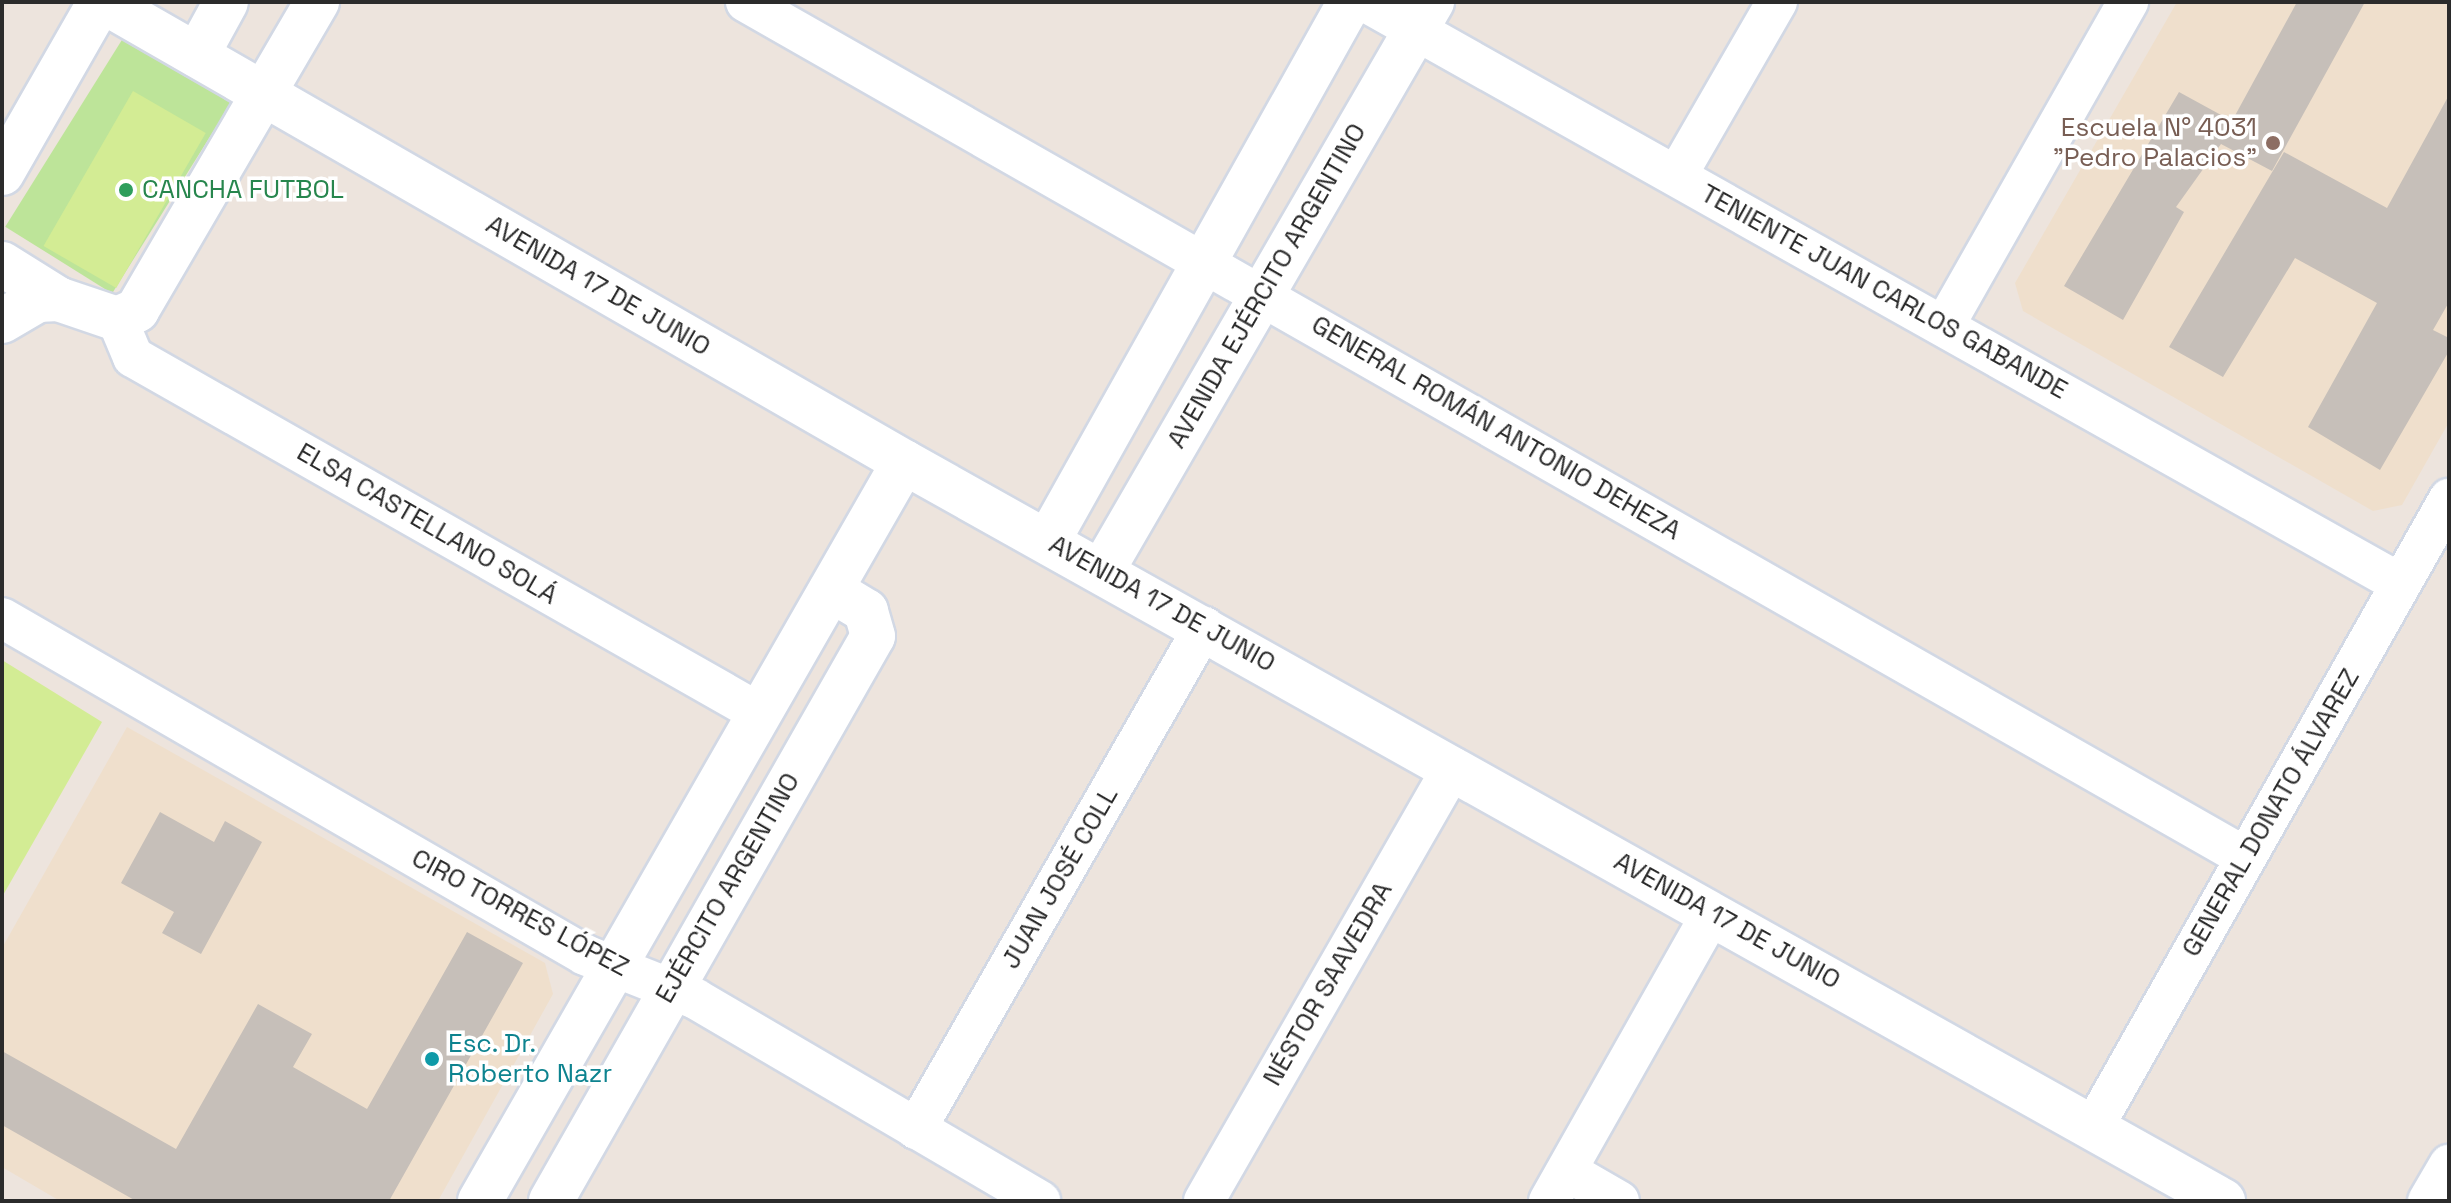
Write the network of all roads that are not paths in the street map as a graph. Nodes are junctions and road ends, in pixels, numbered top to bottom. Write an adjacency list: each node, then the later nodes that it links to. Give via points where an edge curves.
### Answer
1 (102, 2): 10 (street, AVENIDA 17 DE JUNIO); 12 (street)
2 (226, 2): 10 (street)
3 (317, 2): 11 (street)
4 (746, 2): 14 (street, GENERAL ROMÁN ANTONIO DEHEZA)
5 (1350, 2): 14 (street)
6 (1366, 2): 9 (street, TENIENTE JUAN CARLOS GABANDE)
7 (1777, 2): 13 (street)
8 (2128, 2): 20 (street)
9 (1424, 16): 13 (street, TENIENTE JUAN CARLOS GABANDE); 16 (street, AVENIDA EJÉRCITO ARGENTINO)
10 (197, 55): 11 (street, AVENIDA 17 DE JUNIO)
11 (263, 95): 18 (street, via 152,288 137,310); 21 (street, AVENIDA 17 DE JUNIO)
12 (2, 173)
13 (1677, 175): 20 (street, TENIENTE JUAN CARLOS GABANDE)
14 (1206, 261): 16 (street, GENERAL ROMÁN ANTONIO DEHEZA); 23 (street)
15 (2, 264): 17 (street)
16 (1261, 293): 24 (street, AVENIDA EJÉRCITO ARGENTINO); 31 (street, GENERAL ROMÁN ANTONIO DEHEZA)
17 (58, 299): 18 (street); 19 (street, via 24,305)
18 (117, 319): 29 (street, ELSA CASTELLANO SOLÁ, via 133,357)
19 (2, 321)
20 (1944, 326): 25 (street, TENIENTE JUAN CARLOS GABANDE)
21 (904, 462): 23 (street, AVENIDA 17 DE JUNIO); 26 (street)
22 (2449, 499): 25 (street, GENERAL DONATO ÁLVAREZ)
23 (1048, 541): 24 (street, AVENIDA 17 DE JUNIO)
24 (1102, 571): 28 (street, AVENIDA 17 DE JUNIO)
25 (2401, 584): 31 (street, GENERAL DONATO ÁLVAREZ)
26 (831, 590): 29 (street); 34 (street, EJÉRCITO ARGENTINO, via 866,611 873,636)
27 (2, 618): 33 (street, CIRO TORRES LÓPEZ)
28 (1204, 627): 30 (street, AVENIDA 17 DE JUNIO); 36 (street, JUAN JOSÉ COLL)
29 (756, 711): 33 (street)
30 (1453, 767): 32 (street, AVENIDA 17 DE JUNIO); 42 (street, NÉSTOR SAAVEDRA)
31 (2245, 857): 35 (street, GENERAL DONATO ÁLVAREZ)
32 (1712, 913): 35 (street, AVENIDA 17 DE JUNIO); 38 (street)
33 (611, 966): 34 (street, CIRO TORRES LÓPEZ); 39 (street)
34 (670, 989): 36 (street, CIRO TORRES LÓPEZ); 40 (street, EJÉRCITO ARGENTINO)
35 (2093, 1128): 44 (street, AVENIDA 17 DE JUNIO)
36 (916, 1129): 41 (street, CIRO TORRES LÓPEZ)
37 (2449, 1165): 45 (street)
38 (1558, 1186): 43 (street)
39 (480, 1201)
40 (551, 1201)
41 (1040, 1201)
42 (1204, 1201)
43 (1619, 1201)
44 (2223, 1201)
45 (2428, 1201)

